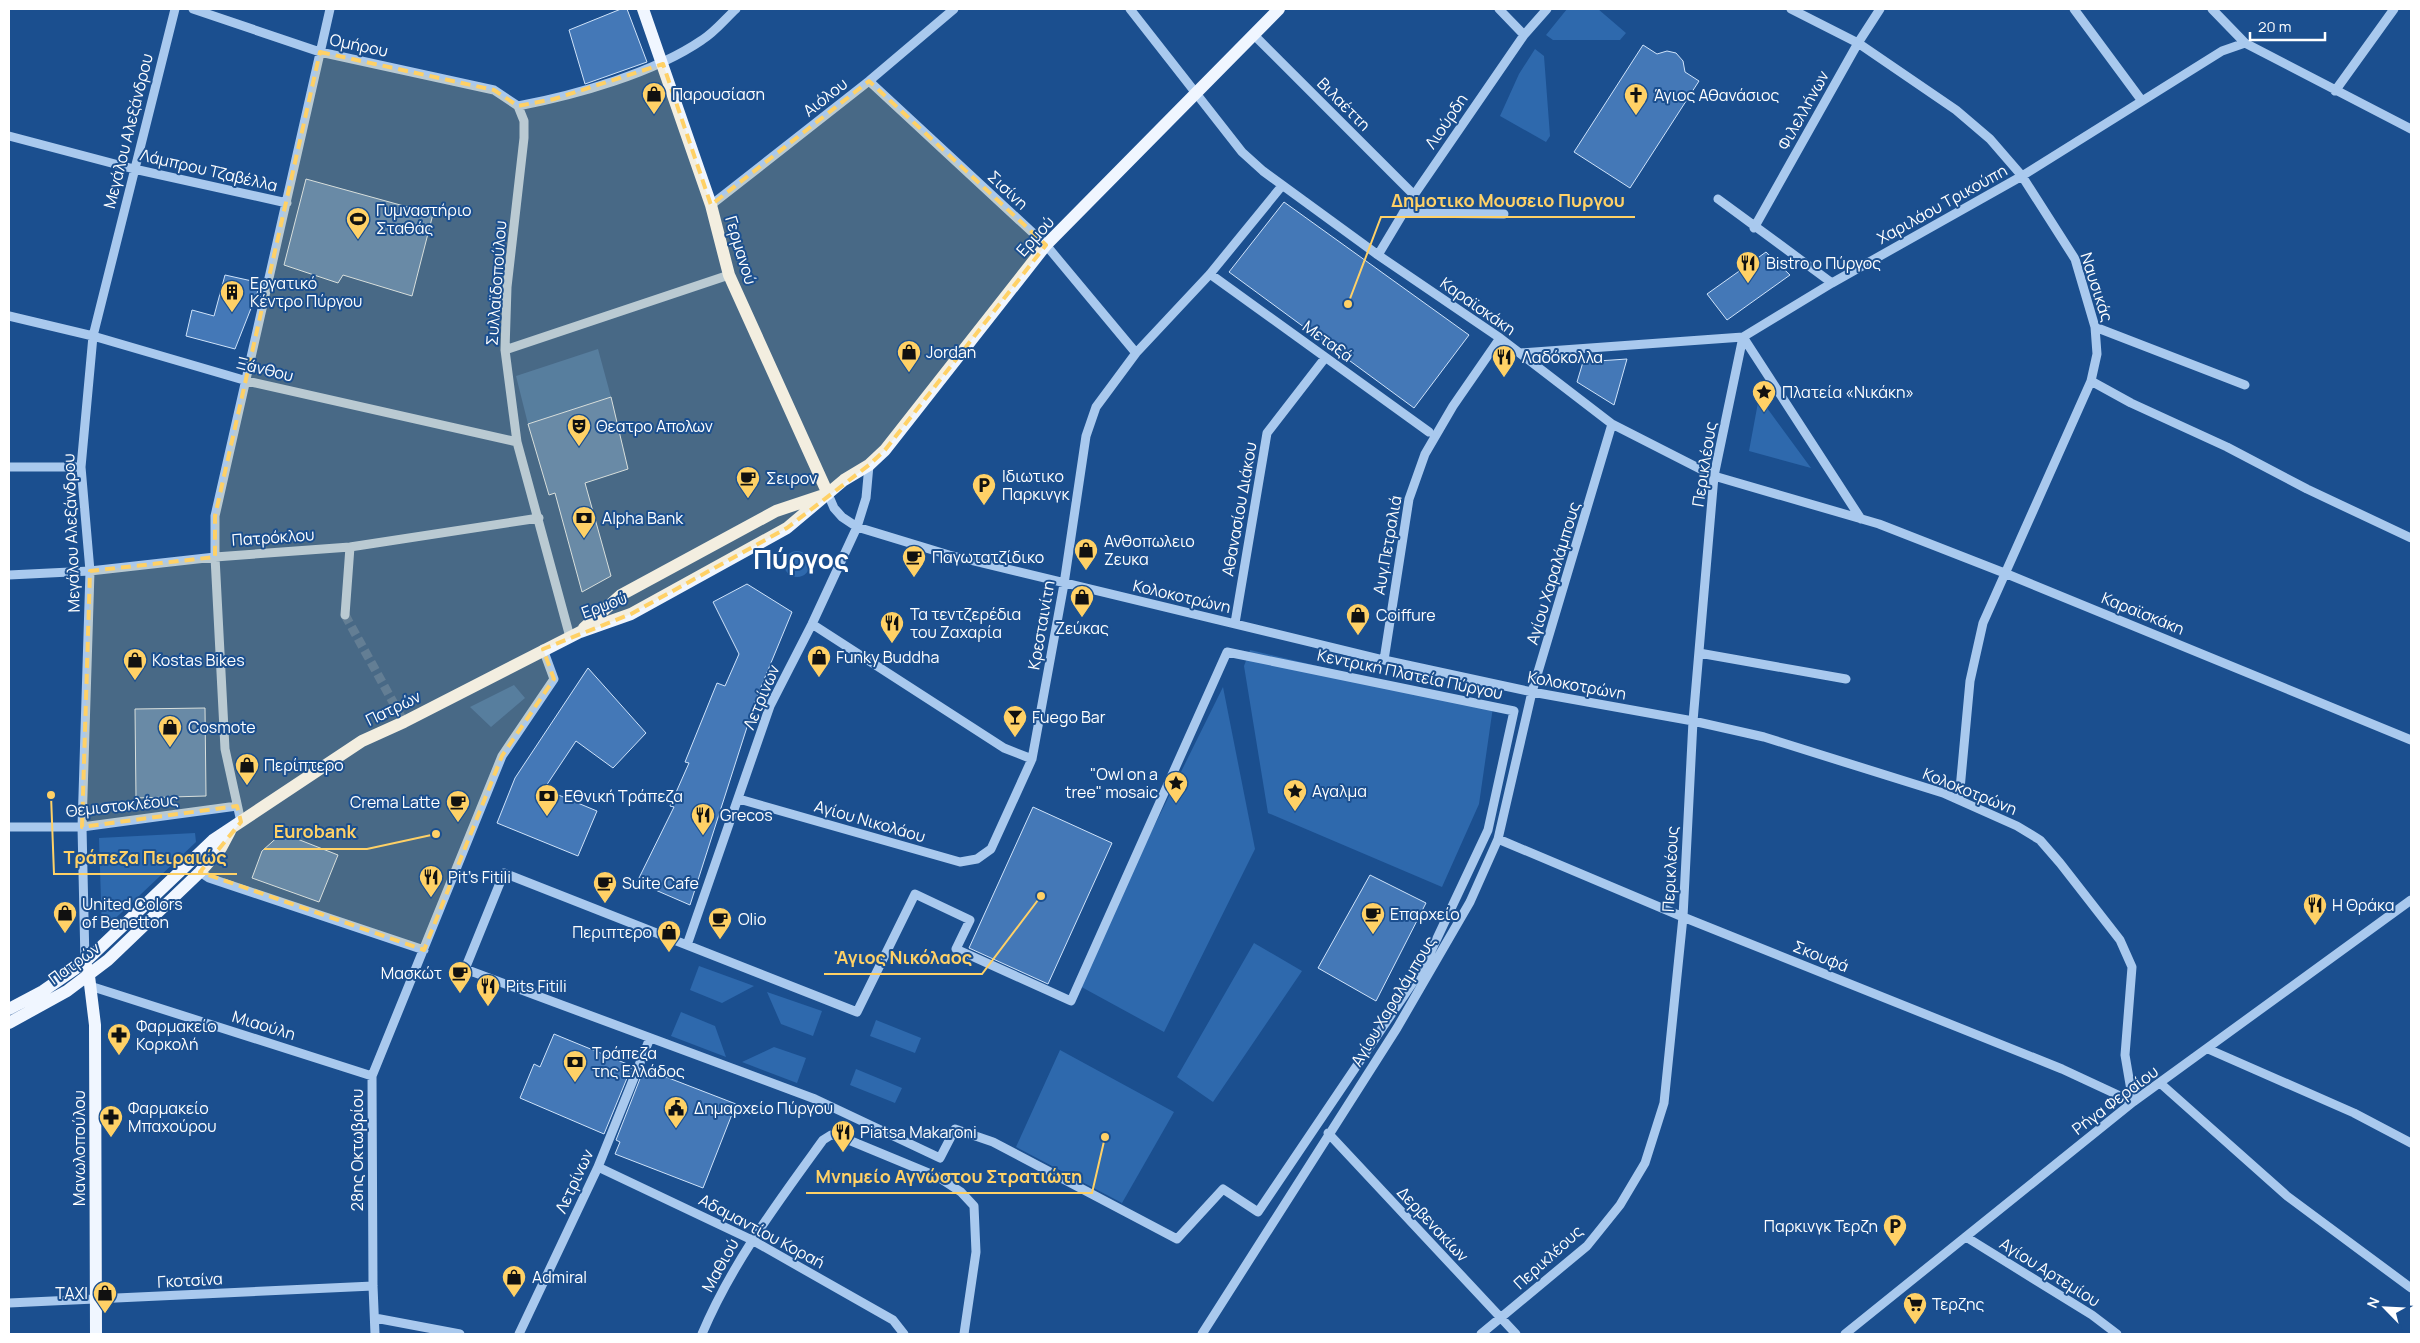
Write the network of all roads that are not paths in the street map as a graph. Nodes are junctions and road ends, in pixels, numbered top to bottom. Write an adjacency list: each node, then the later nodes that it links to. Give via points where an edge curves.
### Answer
1 (175, 9): 29 (street, Μεγάλου Αλεξάνδρου)
2 (193, 9): 20 (street, Ομήρου)
3 (330, 9): 20 (street)
4 (643, 9): 21 (main road, Γερμανού)
5 (736, 9): 21 (street, via 704,40)
6 (954, 9): 22 (street, Αιόλου)
7 (1130, 9): 24 (street, Καραϊσκάκη)
8 (1280, 9): 16 (main road, Ερμού)
9 (1498, 9): 17 (street)
10 (1546, 9): 17 (street, Λιούρδη)
11 (1791, 9): 18 (street, Ναυσικάς)
12 (1880, 9): 18 (street, Φιλελλήνων)
13 (2074, 9): 25 (street)
14 (2212, 9): 19 (street)
15 (2394, 9): 23 (street)
16 (1253, 34): 24 (main road, Ερμού); 32 (street, Βιλαέττη)
17 (1524, 35): 32 (street, Λιούρδη)
18 (1858, 43): 30 (street, Ναυσικάς, via 1956,110 1990,139); 38 (street, Φιλελλήνων)
19 (2245, 43): 23 (street); 25 (street, Χαριλάου Τρικούπη, via 2222,51)
20 (320, 52): 26 (street, Ομήρου, via 494,90); 34 (street)
21 (663, 64): 26 (street, via 554,99); 35 (main road, Γερμανού)
22 (869, 81): 35 (street, Αιόλου); 39 (street, Σισίνη)
23 (2336, 91): 27 (street)
24 (1196, 95): 39 (main road, Ερμού); 40 (street, Καραϊσκάκη, via 1242,152 1263,171)
25 (2142, 101): 30 (street, Χαριλάου Τρικούπη)
26 (518, 106): 49 (street, Συλλαϊδοπούλου, via 524,121 524,138 507,287)
27 (2411, 130)
28 (9, 136): 29 (street, Λάμπρου Τζαβέλλα)
29 (134, 169): 34 (street, Λάμπρου Τζαβέλλα); 46 (street, Μεγάλου Αλεξάνδρου)
30 (2022, 176): 43 (street, Χαριλάου Τρικούπη); 45 (street, Ναυσικάς, via 2075,258)
31 (1281, 187): 41 (street, Κρεσταινίτη)
32 (1414, 195): 36 (street, Λιούρδη)
33 (1718, 199): 38 (street)
34 (287, 203): 54 (street)
35 (711, 206): 42 (main road, Γερμανού)
36 (1403, 213): 37 (street); 40 (street, Λιούρδη)
37 (1504, 214)
38 (1754, 228): 43 (street)
39 (1046, 245): 50 (street, Σισίνη); 59 (main road, Ερμού, via 885,450)
40 (1378, 255): 48 (street, Καραϊσκάκη)
41 (1210, 274): 50 (street, Κρεσταινίτη); 52 (street, Μεταξά)
42 (729, 275): 49 (street); 63 (main road, Γερμανού)
43 (1832, 283): 47 (street, Χαριλάου Τρικούπη)
44 (9, 316): 46 (street, Ξάνθου)
45 (2095, 327): 53 (street, Ναυσικάς, via 2097,354); 55 (street)
46 (93, 336): 54 (street, Ξάνθου); 61 (street, Μεγάλου Αλεξάνδρου)
47 (1743, 337): 51 (street, Χαριλάου Τρικούπη); 62 (street, Περικλέους); 65 (street)
48 (1500, 338): 51 (street, Καραϊσκάκη); 80 (street, Αυγ.Πετραλιά, via 1453,406 1421,463 1409,499)
49 (505, 350): 58 (street, Συλλαϊδοπούλου)
50 (1136, 353): 73 (street, Κρεσταινίτη, via 1096,407 1086,436)
51 (1520, 353): 56 (street, Καραϊσκάκη)
52 (1325, 358): 57 (street, Μεταξά); 75 (street, Αθανασίου Διάκου, via 1268,433)
53 (2091, 381): 67 (street); 71 (street, Ναυσικάς)
54 (247, 382): 58 (street, Ξάνθου); 69 (street, via 216,516)
55 (2245, 385)
56 (1612, 424): 62 (street, Καραϊσκάκη); 82 (street, Αγίου Χαραλάμπους)
57 (1428, 432)
58 (517, 442): 64 (street, Συλλαϊδοπούλου)
59 (869, 465): 63 (main road, Ερμού); 66 (street, Λετρίνων, via 866,498)
60 (9, 467): 61 (street)
61 (81, 467): 70 (street, Μεγάλου Αλεξάνδρου)
62 (1714, 476): 65 (street, Καραϊσκάκη); 79 (street, Περικλέους)
63 (828, 494): 66 (street, Κολοκοτρώνη, via 842,518); 77 (main road, Ερμού, via 787,528 631,614); 77 (main road, Ερμού, via 776,511 621,595)
64 (539, 518): 68 (street, Πατρόκλου); 77 (street, Συλλαϊδοπούλου)
65 (1861, 519): 71 (street, Καραϊσκάκη)
66 (857, 527): 73 (street, Κολοκοτρώνη, via 949,555); 76 (street, Λετρίνων)
67 (2411, 538)
68 (350, 547): 69 (street, Πατρόκλου); 74 (street)
69 (215, 557): 70 (street, Πατρόκλου); 88 (street, via 225,749)
70 (90, 571): 72 (street, Πατρόκλου); 91 (street, Μεγάλου Αλεξάνδρου)
71 (2007, 574): 84 (street, Καραϊσκάκη); 87 (street, Ναυσικάς, via 1983,623 1970,681)
72 (9, 575)
73 (1064, 584): 75 (street, Κολοκοτρώνη); 85 (street, Κρεσταινίτη)
74 (345, 615)
75 (1235, 623): 80 (street, Κολοκοτρώνη)
76 (812, 624): 85 (street, via 1004,748); 86 (street, Λετρίνων, via 770,706)
77 (575, 634): 78 (main road, Πατρών)
78 (543, 649): 89 (main road, Πατρών, via 362,741); 99 (street, 28ης Οκτωβρίου, via 554,680 502,756)
79 (1698, 653): 81 (street); 83 (street, Περικλέους)
80 (1384, 660): 82 (street, Κολοκοτρώνη)
81 (1846, 679)
82 (1532, 692): 83 (street, Κολοκοτρώνη); 93 (street, Αγίου Χαραλάμπους)
83 (1693, 721): 87 (street, Κολοκοτρώνη, via 1813,751); 97 (street, Περικλέους)
84 (2411, 740)
85 (1032, 759): 94 (street, Κρεσταινίτη)
86 (739, 799): 94 (street, Αγίου Νικολάου, via 960,862 977,859); 98 (street, Λετρίνων)
87 (1959, 800): 108 (street, Κολοκοτρώνη, via 2040,840 2120,940 2132,967 2125,1055)
88 (237, 806): 89 (street); 91 (street, Θεμιστοκλέους)
89 (241, 822): 92 (main road, Πατρών)
90 (9, 827): 91 (street, Θεμιστοκλέους)
91 (82, 827): 100 (street, Μεγάλου Αλεξάνδρου)
92 (230, 831): 95 (main road, Πατρών, via 221,848); 100 (main road, Πατρών, via 213,840)
93 (1498, 839): 97 (street, Σκουφά); 109 (street, Αγίου Χαραλάμπους, via 1470,902 1440,955)
94 (991, 849)
95 (200, 872): 99 (street, via 209,878); 101 (main road, Πατρών)
96 (2411, 900): 105 (street, Ρήγα Φεραίου)
97 (1683, 917): 108 (street, Σκουφά, via 2062,1069); 119 (street, Περικλέους, via 1664,1103 1645,1164 1620,1205 1586,1246)
98 (687, 945): 104 (street, Κεντρική Πλατεία Πύργου, via 504,873 466,969); 104 (street, Κεντρική Πλατεία Πύργου, via 856,1012 915,894 970,920 956,949 1072,1000 1227,652 1514,711 1488,830 1424,966 1258,1212 1223,1189 1177,1239 993,1142 955,1129 940,1158 815,1100)
99 (424, 950): 106 (street, 28ης Οκτωβρίου)
100 (85, 962): 101 (main road, Μανωλοπούλου); 102 (main road, Πατρών, via 43,991)
101 (89, 981): 103 (main road, Πατρών); 106 (street, Μιαούλη); 116 (main road, Μανωλοπούλου, via 95,1025)
102 (9, 1009)
103 (9, 1023)
104 (650, 1038): 111 (street, Λετρίνων)
105 (2208, 1048): 107 (street, Ρήγα Φεραίου); 110 (street, via 2354,1113)
106 (372, 1076): 114 (street, 28ης Οκτωβρίου)
107 (2160, 1083): 108 (street, Ρήγα Φεραίου); 115 (street, via 2287,1196)
108 (2133, 1102): 112 (street, Ρήγα Φεραίου)
109 (1328, 1134): 119 (street, Δερβενακίων); 127 (street, Αγίου Χαραλάμπους)
110 (2411, 1143)
111 (598, 1167): 113 (street, Αδαμαντίου Κοραή); 123 (street, Λετρίνων)
112 (1966, 1236): 130 (street, Ρήγα Φεραίου); 131 (street, Αγίου Αρτεμίου)
113 (752, 1240): 124 (street, Μαθιού); 125 (street, Αδαμαντίου Κοραή, via 893,1320); 126 (street, Μαθιού, via 823,1140 831,1135 938,1177 961,1192 974,1206 976,1252)
114 (373, 1286): 116 (street, Γκοτσίνα); 118 (street, 28ης Οκτωβρίου)
115 (2411, 1288)
116 (96, 1300): 117 (street, Γκοτσίνα); 120 (main road, Μανωλοπούλου)
117 (9, 1303)
118 (375, 1318): 121 (street, 28ης Οκτωβρίου); 122 (street)
119 (1501, 1318): 128 (street, Περικλέους); 129 (street, Δερβενακίων)
120 (96, 1334)
121 (375, 1334)
122 (460, 1334)
123 (519, 1334)
124 (702, 1334)
125 (904, 1334)
126 (964, 1334)
127 (1202, 1334)
128 (1482, 1334)
129 (1516, 1334)
130 (1845, 1334)
131 (2118, 1334)

